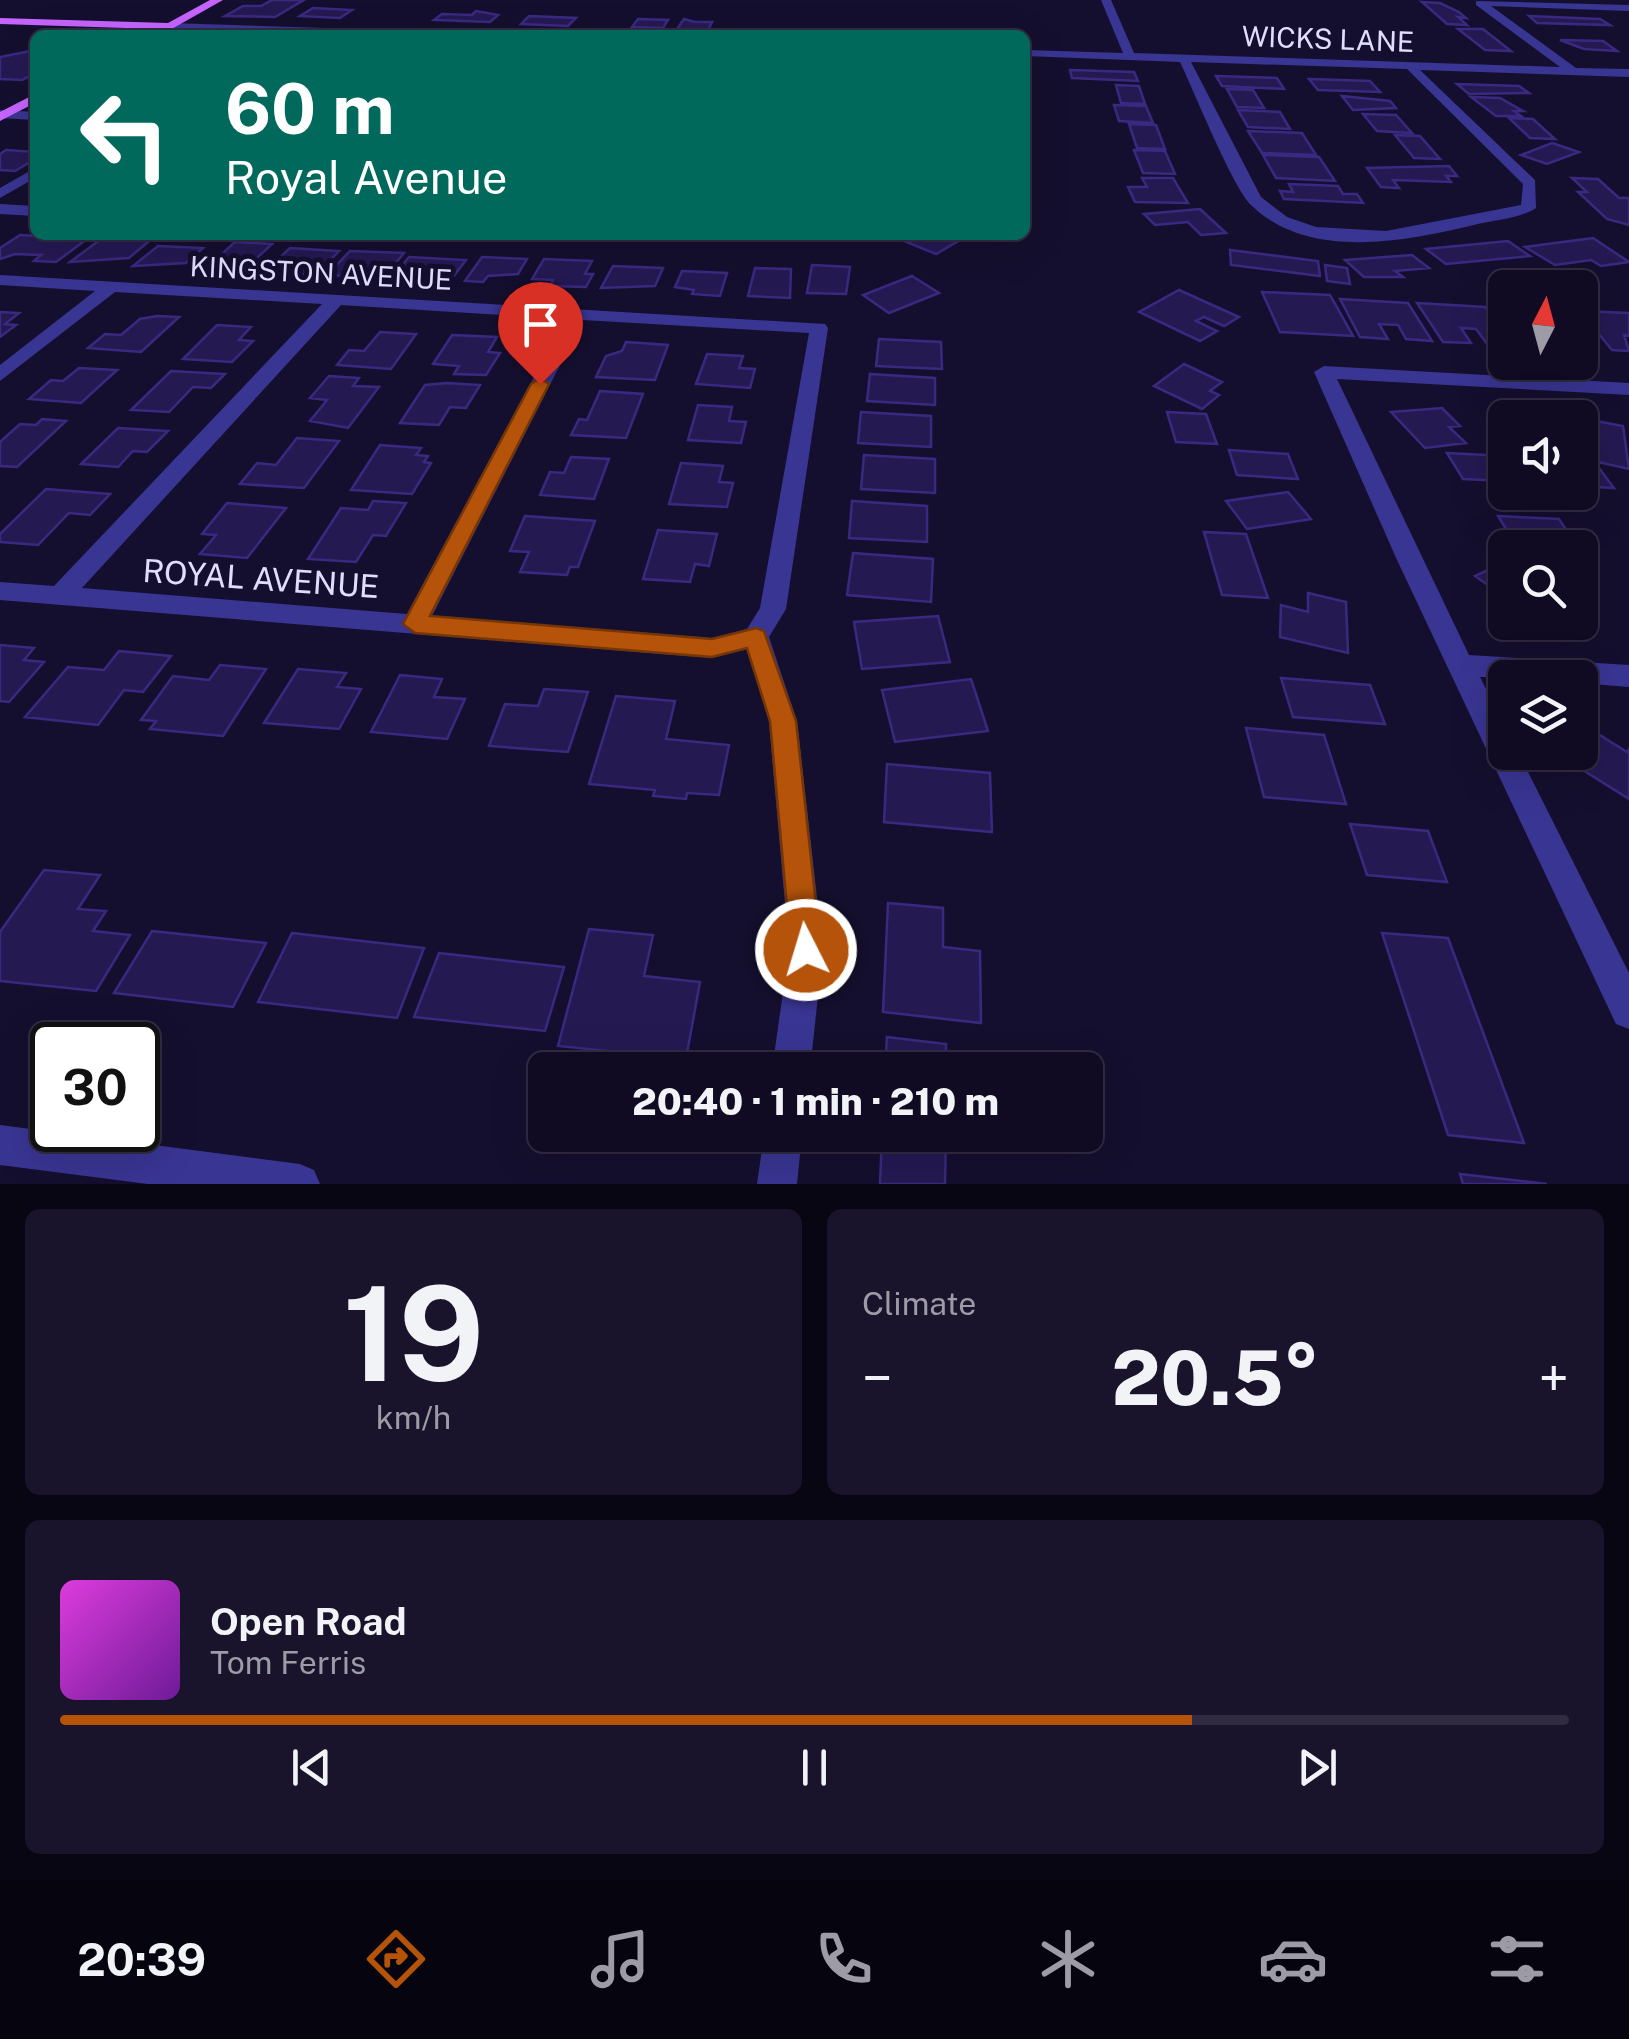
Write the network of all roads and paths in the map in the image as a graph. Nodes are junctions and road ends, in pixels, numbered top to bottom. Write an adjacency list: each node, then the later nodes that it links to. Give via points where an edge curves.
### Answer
1 (218, 0): 6 (main road)
2 (1106, 0): 10 (street)
3 (1478, 2): 4 (street); 13 (street)
4 (1629, 8)
5 (0, 21): 6 (main road)
6 (170, 26): 7 (main road); 8 (street)
7 (162, 30)
8 (260, 30)
9 (1030, 54): 10 (street, WICKS LANE)
10 (1130, 57): 11 (street, WICKS LANE)
11 (1184, 59): 12 (street, WICKS LANE); 12 (street, via 1255,200 1290,224 1325,234 1402,236 1528,208 1530,183)
12 (1410, 66): 13 (street, WICKS LANE)
13 (1573, 72): 14 (street, WICKS LANE)
14 (1629, 74)
15 (30, 101): 16 (main road)
16 (2, 115): 17 (street)
17 (30, 116)
18 (30, 175): 19 (street)
19 (0, 194)
20 (0, 209): 21 (street)
21 (30, 211)
22 (0, 280): 23 (street, KINGSTON AVENUE)
23 (110, 288): 24 (street, KINGSTON AVENUE); 26 (street)
24 (334, 302): 25 (street, KINGSTON AVENUE); 29 (street)
25 (576, 315): 30 (street); 31 (street, KINGSTON AVENUE, via 819,328 773,609)
26 (0, 375)
27 (1629, 389): 32 (street, via 1324,372)
28 (0, 592): 29 (street, ROYAL AVENUE)
29 (60, 596): 30 (street, ROYAL AVENUE)
30 (415, 624): 31 (street, ROYAL AVENUE, via 712,648)
31 (756, 637): 35 (street, via 783,721 800,880 806,950)
32 (1462, 665): 33 (street); 34 (street)
33 (1629, 676)
34 (1629, 1011)
35 (793, 1052)
36 (0, 1146): 38 (street)
37 (781, 1152): 39 (street)
38 (300, 1184)
39 (776, 1184)

